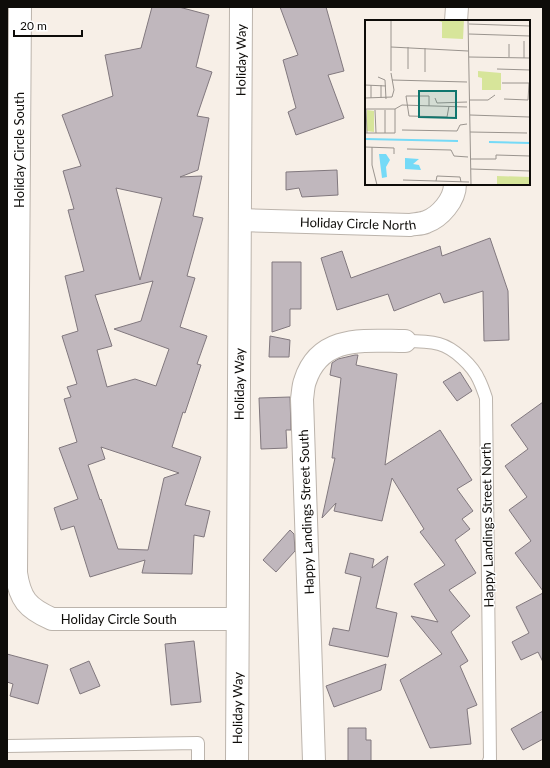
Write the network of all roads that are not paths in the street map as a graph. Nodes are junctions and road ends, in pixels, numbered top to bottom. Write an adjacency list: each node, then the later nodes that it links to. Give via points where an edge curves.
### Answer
1 (20, 7): 8 (street, Holiday Circle South, via 16,573 18,588 26,602 37,612 52,619)
2 (241, 7): 6 (street, Holiday Way)
3 (457, 7): 4 (street)
4 (456, 20)
5 (455, 185): 6 (street, Holiday Circle North, via 449,202 439,214 426,222 410,225)
6 (240, 220): 8 (street, Holiday Way)
7 (404, 341): 12 (street, Happy Landings Street South, via 356,341 339,344 324,353 312,366 304,381); 13 (lane, Happy Landings Street North, via 439,344 455,352 479,379 486,398)
8 (237, 619): 11 (street, Holiday Way)
9 (7, 746): 10 (lane, via 198,743)
10 (198, 761)
11 (237, 761)
12 (314, 761)
13 (490, 761)

